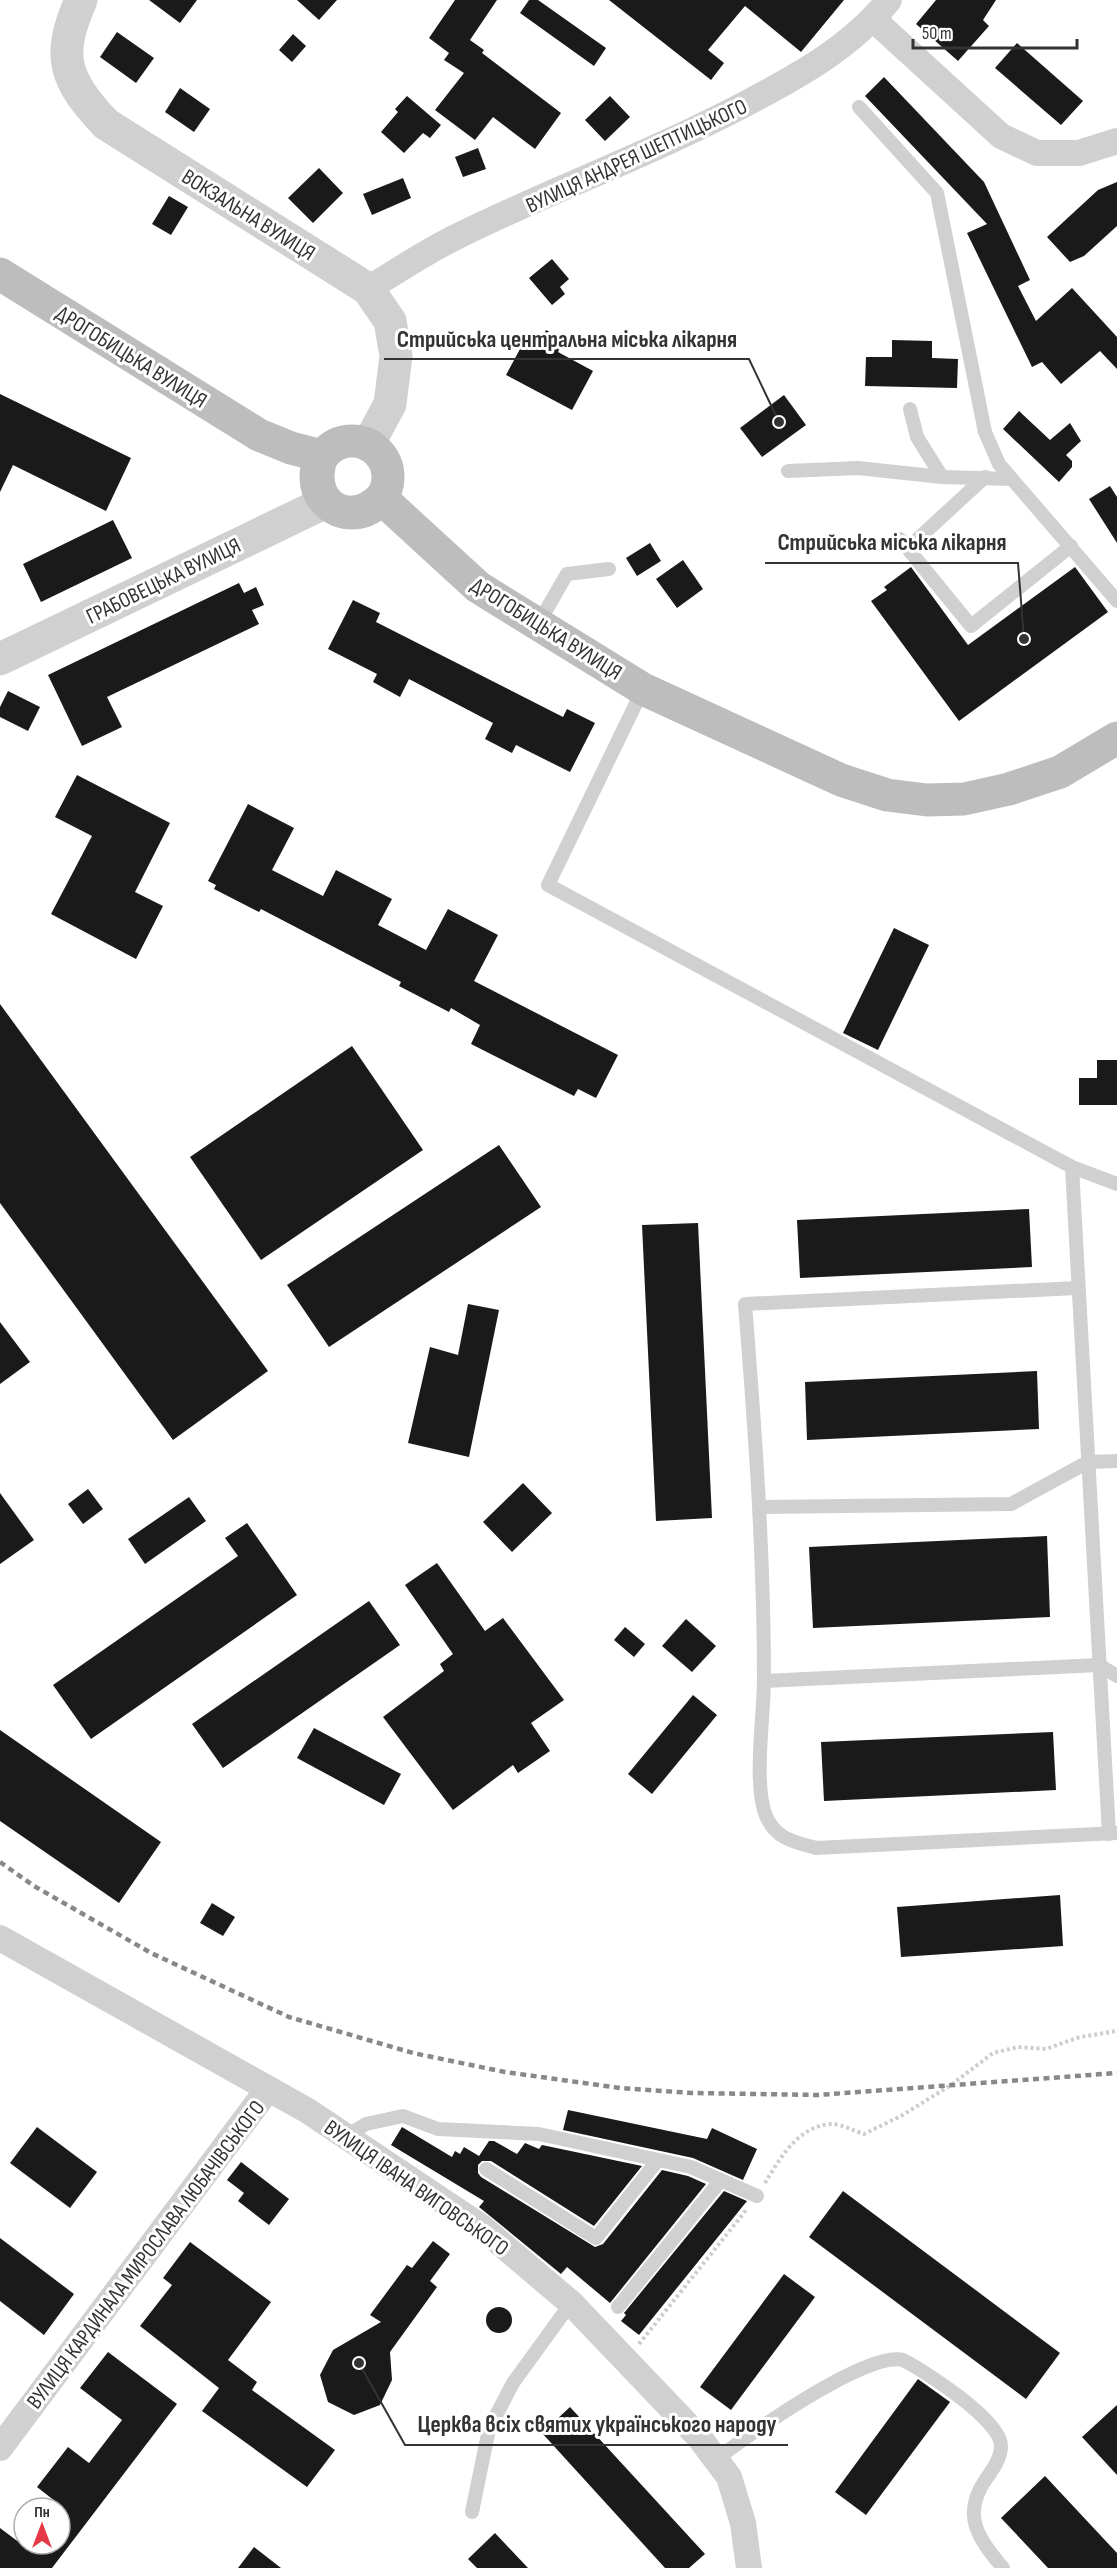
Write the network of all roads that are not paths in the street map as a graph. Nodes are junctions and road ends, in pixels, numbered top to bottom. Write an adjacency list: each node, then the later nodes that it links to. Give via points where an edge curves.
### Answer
1 (81, 0): 6 (street, ВОКЗАЛЬНА ВУЛИЦЯ, via 67,35 71,81 106,124)
2 (881, 10): 4 (street, via 1001,136 1036,153 1079,153); 6 (street, ВУЛИЦЯ АНДРЕЯ ШЕПТИЦЬКОГО, via 834,53 794,78 683,137 457,237)
3 (859, 107): 10 (lane, via 937,193 985,432)
4 (1117, 141)
5 (0, 274): 9 (main road, ДРОГОБИЦЬКА ВУЛИЦЯ, via 259,435)
6 (368, 289): 8 (street, ВОКЗАЛЬНА ВУЛИЦЯ, via 390,321 396,356 390,404)
7 (910, 409): 12 (lane, via 917,437)
8 (368, 445): 9 (main road, via 344,442); 15 (main road, via 378,452 388,475)
9 (322, 456): 16 (main road, via 316,479)
10 (999, 464): 13 (lane); 14 (lane)
11 (788, 471): 12 (lane, via 858,468)
12 (942, 477): 13 (lane)
13 (984, 478): 14 (lane); 17 (lane, via 904,544 971,626)
14 (1011, 479): 17 (lane)
15 (381, 498): 16 (main road, via 361,512 348,513); 20 (main road, ДРОГОБИЦЬКА ВУЛИЦЯ, via 478,587)
16 (326, 502): 21 (street, ГРАБОВЕЦЬКА ВУЛИЦЯ)
17 (1071, 546): 19 (lane)
18 (609, 569): 20 (lane, via 567,574)
19 (1117, 601)
20 (538, 624): 22 (main road, ДРОГОБИЦЬКА ВУЛИЦЯ)
21 (0, 659)
22 (643, 688): 23 (main road, ДРОГОБИЦЬКА ВУЛИЦЯ, via 841,780 887,795 927,800 964,799 1009,789 1060,772); 24 (lane, via 548,885)
23 (1117, 738)
24 (1072, 1167): 25 (lane); 26 (lane)
25 (1117, 1184)
26 (1077, 1288): 28 (lane); 29 (lane, via 745,1304)
27 (1117, 1461): 28 (lane)
28 (1088, 1462): 29 (lane, via 1011,1504); 30 (lane)
29 (761, 1507): 32 (lane)
30 (1099, 1665): 31 (lane); 32 (lane); 33 (lane)
31 (1117, 1676)
32 (764, 1682): 33 (lane, via 761,1789 766,1816 783,1839 816,1848)
33 (1113, 1833)
34 (0, 1938): 35 (street, ВУЛИЦЯ ІВАНА ВИГОВСЬКОГО)
35 (268, 2089): 36 (street, ВУЛИЦЯ ІВАНА ВИГОВСЬКОГО); 43 (street, ВУЛИЦЯ КАРДИНАЛА МИРОСЛАВА ЛЮБАЧІВСЬКОГО)
36 (346, 2136): 37 (lane, via 366,2124 403,2116 438,2129 539,2134); 41 (street, ВУЛИЦЯ ІВАНА ВИГОВСЬКОГО, via 480,2226)
37 (658, 2160): 38 (lane, via 596,2238); 39 (lane, via 692,2167)
38 (486, 2169)
39 (721, 2180): 40 (lane); 42 (lane)
40 (757, 2196)
41 (571, 2303): 44 (street, ВУЛИЦЯ ІВАНА ВИГОВСЬКОГО, via 699,2437); 45 (lane, via 513,2383 489,2429)
42 (618, 2307)
43 (0, 2448)
44 (716, 2460): 46 (street, ВУЛИЦЯ ІВАНА ВИГОВСЬКОГО, via 729,2477 744,2523); 47 (lane, via 841,2378 865,2366 903,2360 995,2428 1002,2444 999,2457 975,2499 973,2517 980,2539)
45 (472, 2512)
46 (749, 2568)
47 (1003, 2568)

